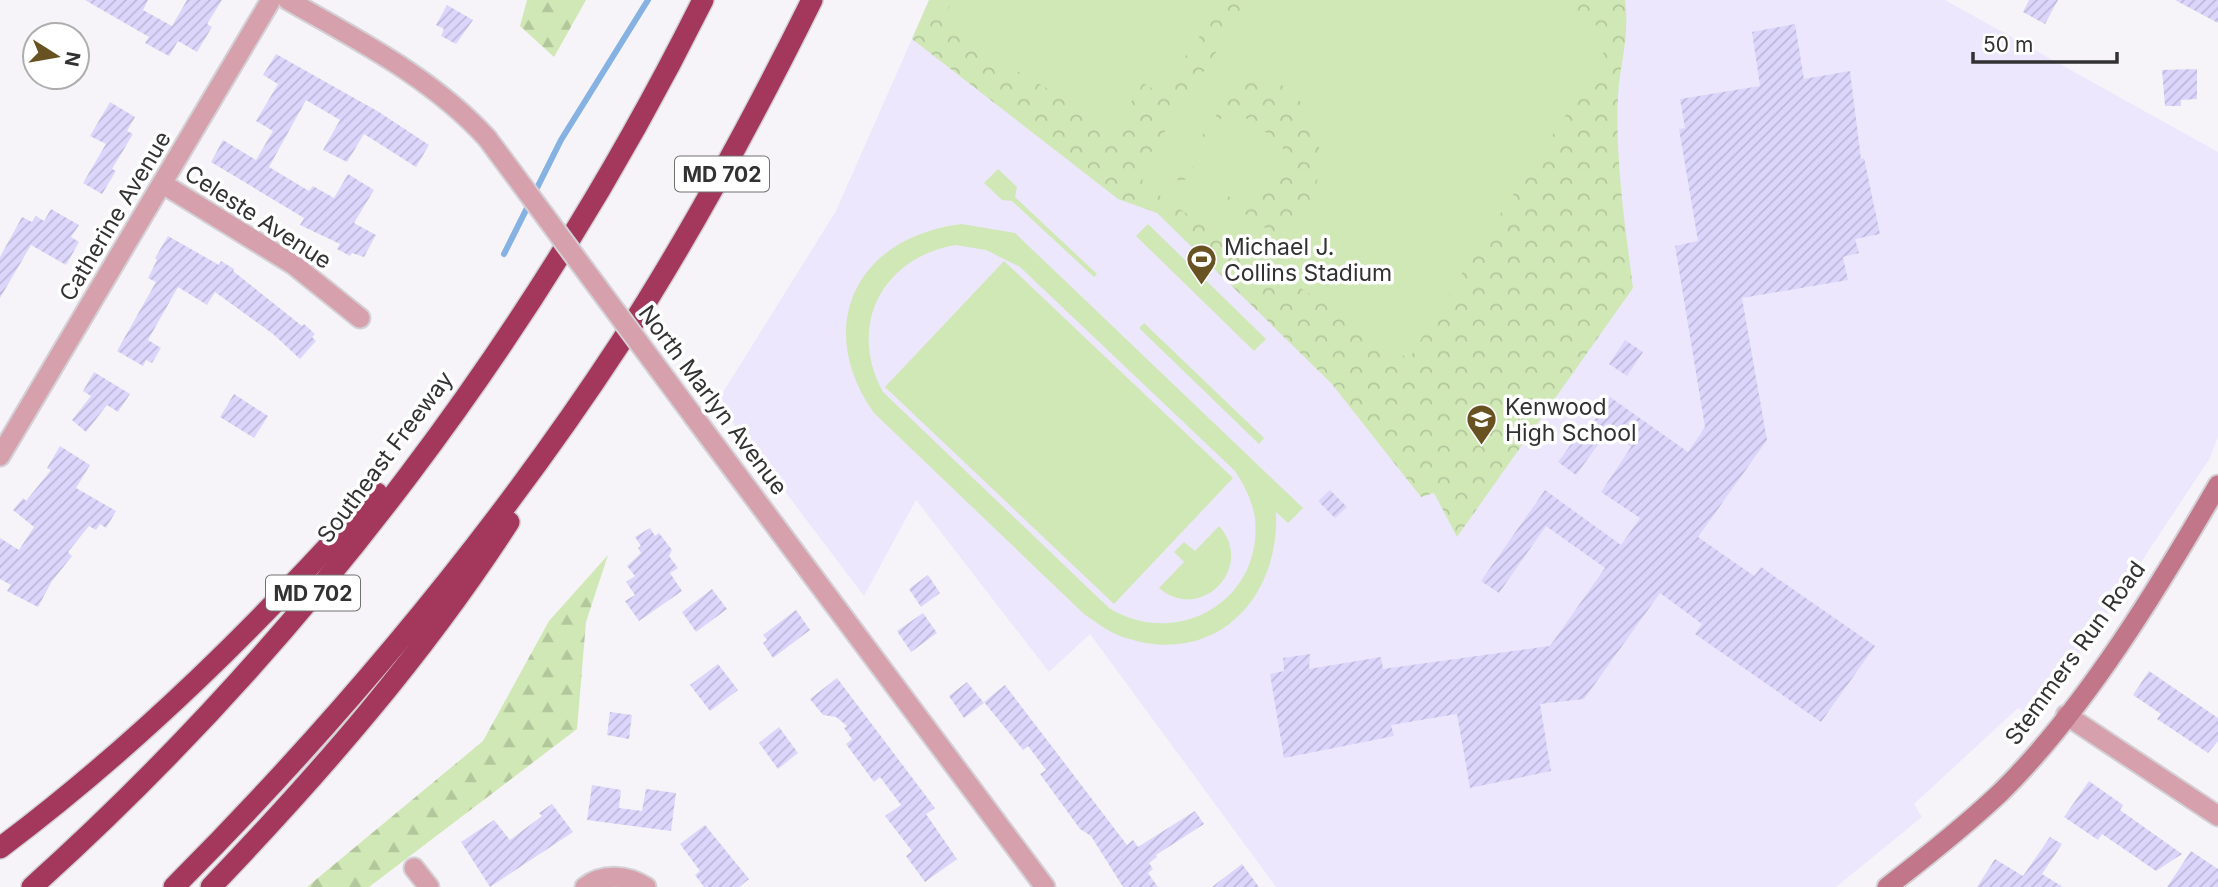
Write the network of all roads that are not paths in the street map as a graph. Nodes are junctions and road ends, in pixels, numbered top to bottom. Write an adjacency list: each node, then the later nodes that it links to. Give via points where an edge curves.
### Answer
1 (271, 0): 5 (street, Catherine Avenue)
2 (288, 0): 22 (street, North Marlyn Avenue, bridge, via 421,78 487,138)
3 (704, 0): 6 (highway, Southeast Freeway / MD 702, via 624,149)
4 (812, 0): 8 (highway, MD 702, via 712,192)
5 (163, 184): 7 (street, Celeste Avenue, via 294,265); 9 (street, Catherine Avenue)
6 (554, 264): 13 (highway, via 404,464 249,632); 16 (highway, Southeast Freeway / MD 702, via 471,388 346,554 173,750)
7 (360, 318)
8 (621, 341): 17 (highway, MD 702, via 531,470 414,623 327,726); 18 (highway, via 479,568 424,646 363,721)
9 (0, 456)
10 (2218, 485): 11 (main road, Stemmers Run Road, via 2143,610)
11 (2066, 715): 12 (street); 15 (main road, Stemmers Run Road, via 2002,790)
12 (2218, 816)
13 (0, 848)
14 (414, 868): 19 (street)
15 (1894, 885)
16 (32, 887)
17 (174, 887)
18 (211, 887)
19 (429, 887)
20 (585, 887): 21 (street, via 619,877)
21 (646, 887)
22 (1045, 887)

